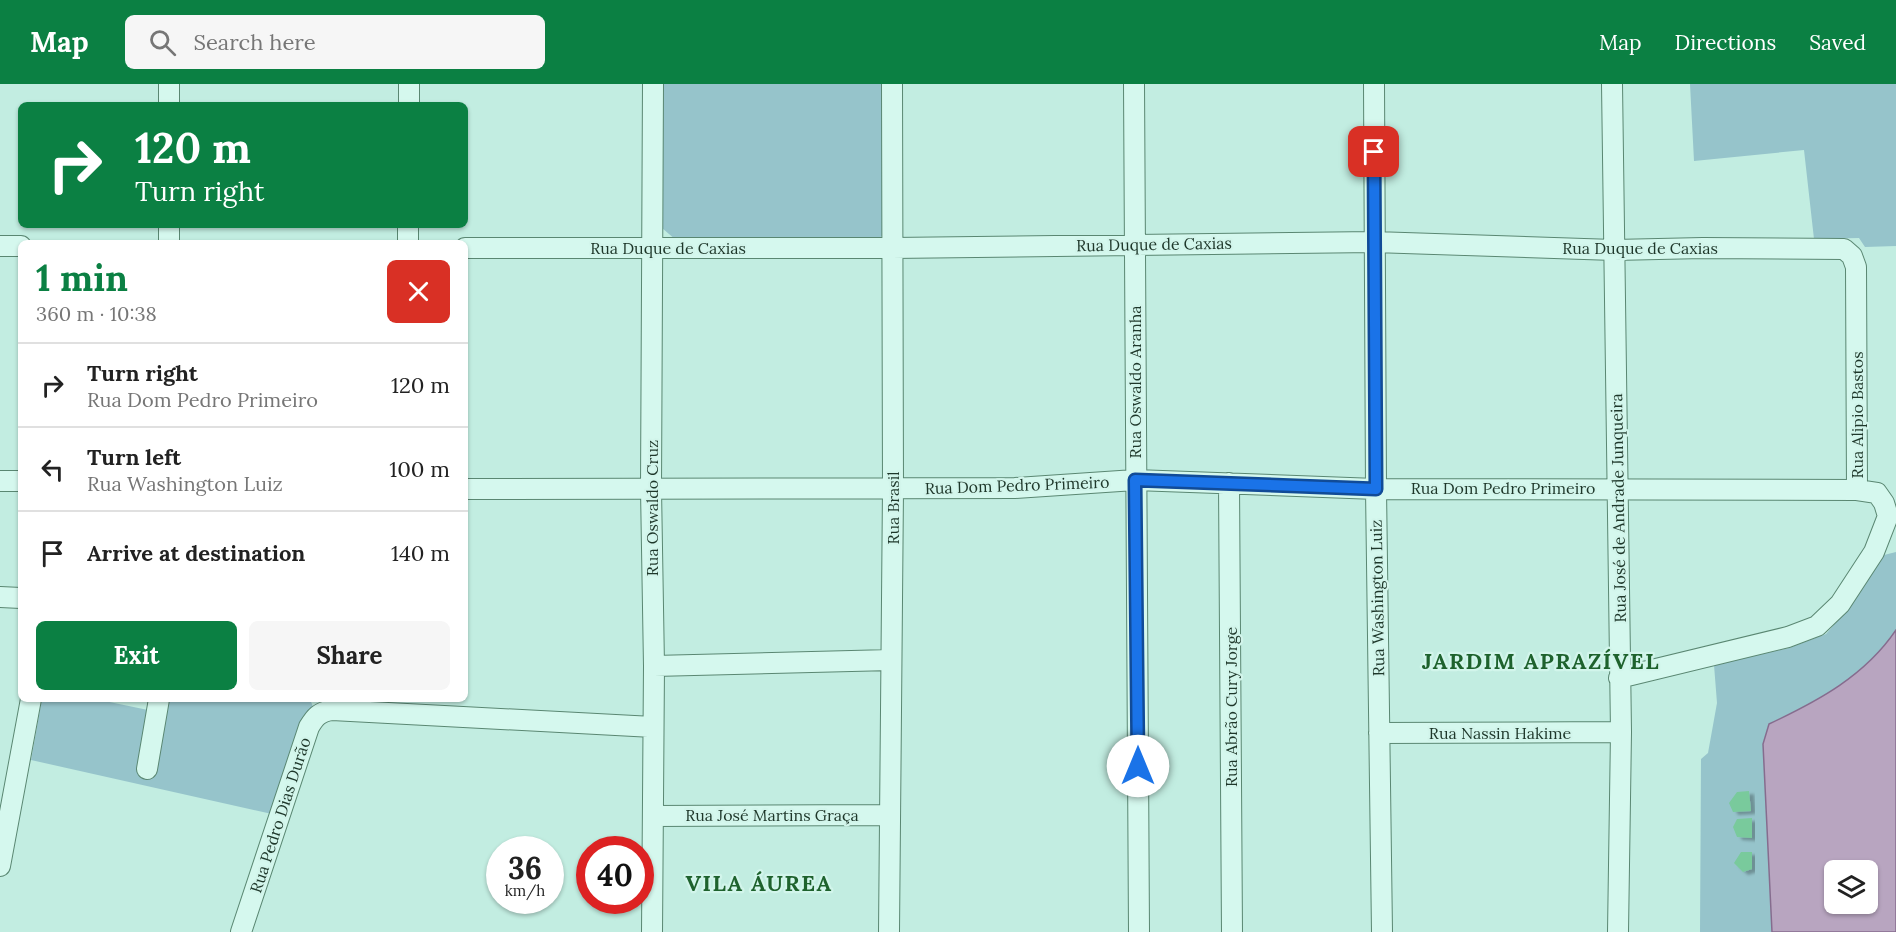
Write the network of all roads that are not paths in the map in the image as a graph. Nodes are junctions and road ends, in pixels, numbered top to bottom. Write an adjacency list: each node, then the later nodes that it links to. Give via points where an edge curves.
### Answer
1 (169, 84): 8 (street)
2 (409, 84): 9 (street)
3 (653, 84): 15 (street, Rua Oswaldo Cruz)
4 (892, 84): 16 (street, Rua Brasil)
5 (1134, 84): 11 (street, Rua Oswaldo Aranha)
6 (1374, 84): 10 (street, Rua Washington Luiz)
7 (1612, 84): 18 (street, Rua José de Andrade Junqueira)
8 (169, 102)
9 (409, 102)
10 (1374, 242): 11 (street, Rua Duque de Caxias); 18 (street, Rua Duque de Caxias); 27 (street, Rua Washington Luiz)
11 (1135, 244): 16 (street, Rua Duque de Caxias); 19 (street, Rua Oswaldo Aranha)
12 (0, 246): 13 (street)
13 (18, 246)
14 (468, 248): 15 (street, Rua Duque de Caxias)
15 (652, 248): 16 (street, Rua Duque de Caxias); 25 (street, Rua Oswaldo Cruz)
16 (892, 248): 26 (street, Rua Brasil)
17 (1844, 249): 18 (street, Rua Duque de Caxias); 28 (street, Rua Alipio Bastos, via 1856,267)
18 (1614, 250): 23 (street, Rua José de Andrade Junqueira)
19 (1135, 480): 22 (street, Rua Dom Pedro Primeiro); 26 (street, Rua Dom Pedro Primeiro, via 1015,488); 47 (street, Rua Oswaldo Aranha)
20 (0, 481): 21 (street)
21 (18, 481)
22 (1229, 483): 27 (street, Rua Dom Pedro Primeiro); 48 (street, Rua Abrão Cury Jorge)
23 (1618, 488): 27 (street, Rua Dom Pedro Primeiro); 28 (street, Rua Dom Pedro Primeiro); 33 (street, Rua José de Andrade Junqueira)
24 (468, 489): 25 (street, Rua Dom Pedro Primeiro)
25 (651, 489): 26 (street, Rua Dom Pedro Primeiro); 32 (street, Rua Oswaldo Cruz)
26 (893, 489): 31 (street, Rua Brasil)
27 (1376, 489): 38 (street, Rua Washington Luiz)
28 (1857, 490): 33 (street, Rua Alipio Bastos, via 1877,493 1884,503 1888,516 1883,533 1840,604 1817,626 1788,637)
29 (0, 597): 30 (street)
30 (18, 598)
31 (891, 660): 32 (street); 41 (street, Rua Brasil)
32 (654, 666): 36 (street, Rua Oswaldo Cruz)
33 (1619, 678): 37 (street, Rua José de Andrade Junqueira)
34 (30, 702): 39 (street)
35 (158, 702): 40 (street)
36 (652, 727): 42 (street, Rua Oswaldo Cruz); 44 (street, Rua Pedro Dias Durão, via 321,712 309,727)
37 (1621, 732): 38 (street, Rua Nassin Hakime); 50 (street, Rua José de Andrade Junqueira)
38 (1379, 733): 49 (street, Rua Washington Luiz)
39 (9, 769): 43 (street)
40 (147, 769)
41 (890, 815): 42 (street, Rua José Martins Graça); 46 (street, Rua Brasil)
42 (653, 816): 45 (street, Rua Oswaldo Cruz)
43 (0, 866)
44 (241, 932)
45 (652, 932)
46 (889, 932)
47 (1139, 932)
48 (1232, 932)
49 (1382, 932)
50 (1618, 932)

